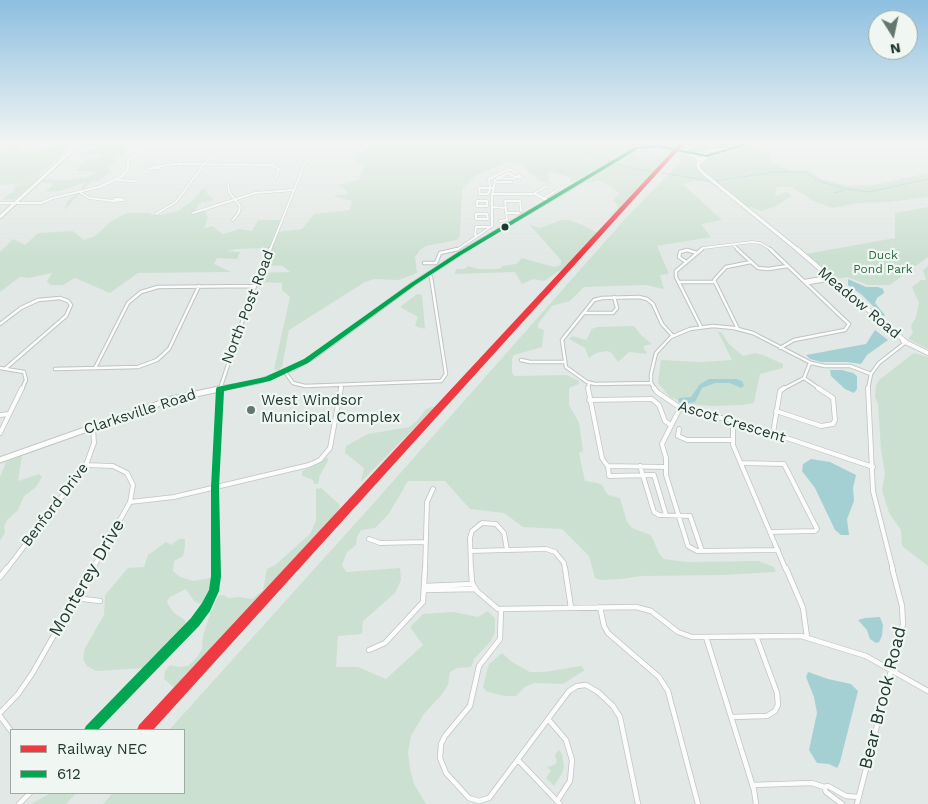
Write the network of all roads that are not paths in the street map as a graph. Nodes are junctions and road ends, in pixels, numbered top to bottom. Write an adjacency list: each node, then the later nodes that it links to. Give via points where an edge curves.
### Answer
1 (39, 181): 25 (street)
2 (115, 181): 17 (street)
3 (126, 181): 4 (street)
4 (135, 181)
5 (191, 181): 32 (street, via 176,202)
6 (298, 181): 15 (street, North Post Road)
7 (489, 181): 14 (street, via 490,188)
8 (583, 181): 22 (street, Clarksville Road)
9 (712, 181): 49 (street, Meadow Road, via 760,217)
10 (495, 182): 11 (street); 14 (street)
11 (512, 182)
12 (228, 184): 21 (street, via 229,192)
13 (547, 186): 19 (street)
14 (494, 188): 18 (street)
15 (294, 190): 21 (street, via 260,192); 54 (street, North Post Road)
16 (557, 190): 20 (street)
17 (81, 193): 23 (street); 25 (street, via 41,203)
18 (492, 194): 19 (street); 26 (street)
19 (535, 194): 20 (street)
20 (544, 198): 22 (street)
21 (236, 199): 30 (street); 36 (street, via 241,208)
22 (550, 200): 40 (street, Clarksville Road)
23 (113, 201)
24 (486, 201): 26 (street)
25 (16, 202): 27 (street); 35 (street)
26 (492, 202): 28 (street)
27 (0, 203)
28 (492, 208): 29 (street); 34 (street)
29 (506, 208): 31 (street); 31 (street, via 505,201 520,201 520,212)
30 (193, 213)
31 (506, 213): 37 (street, via 507,220)
32 (156, 214)
33 (487, 214): 33 (street, via 488,219 476,219 476,214); 34 (street)
34 (492, 214): 38 (street)
35 (0, 217)
36 (233, 220)
37 (500, 221)
38 (491, 228): 39 (street); 41 (street, via 476,227)
39 (485, 231): 40 (street); 41 (street)
40 (492, 234): 48 (street, Clarksville Road)
41 (477, 236): 46 (street, via 458,249 440,253 436,263)
42 (733, 245): 43 (street, via 703,248); 45 (street); 47 (street, via 761,244)
43 (696, 253): 44 (street); 44 (street, via 679,252 679,257)
44 (686, 262): 50 (street, via 676,272)
45 (751, 262): 47 (street, via 766,269); 51 (street, via 725,268)
46 (424, 263)
47 (788, 266): 52 (street)
48 (428, 274): 71 (street, Clarksville Road, via 315,356); 76 (street, via 445,378 435,383)
49 (829, 278): 52 (street); 61 (street, Meadow Road)
50 (679, 282): 51 (street); 58 (street)
51 (714, 282): 59 (street)
52 (806, 282): 62 (street, via 846,319 848,327 793,340)
53 (199, 286): 54 (street); 69 (street, via 154,288 136,295 130,300); 69 (street, via 169,349 161,358 138,367)
54 (255, 286): 77 (street, North Post Road)
55 (614, 297): 56 (street, via 596,299); 56 (street, via 615,312); 60 (street, via 649,300 661,324)
56 (584, 312): 65 (street, via 561,341)
57 (0, 324): 68 (street, via 38,300 60,298 70,305 66,316)
58 (700, 327): 59 (street); 60 (street)
59 (738, 329): 62 (street, via 762,337)
60 (673, 336): 75 (street, via 654,356)
61 (906, 342): 63 (street, Meadow Road); 72 (street, via 882,359)
62 (780, 348): 66 (street)
63 (928, 353)
64 (521, 360): 65 (street)
65 (564, 362): 74 (street, via 570,371)
66 (810, 363): 72 (street, via 849,366); 73 (street)
67 (0, 368): 68 (street)
68 (6, 368): 81 (street, via 21,371 26,377)
69 (95, 368): 70 (street)
70 (55, 369)
71 (285, 372): 76 (street, via 293,383 300,386); 77 (street, Clarksville Road, via 257,382)
72 (871, 374): 96 (street, Bear Brook Road, via 868,390)
73 (804, 378): 80 (street, via 781,390); 80 (street, via 834,399 834,423 821,426)
74 (589, 383): 75 (street); 78 (street)
75 (652, 383): 79 (street, Ascot Crescent, via 659,394)
76 (341, 386): 98 (street, via 330,448 322,459 309,465)
77 (220, 389): 85 (street, Clarksville Road, via 182,396); 98 (street, North Post Road)
78 (589, 400): 84 (street, via 653,400 660,405 665,420); 93 (street, via 602,458)
79 (680, 408): 83 (street, Ascot Crescent); 84 (street)
80 (776, 412): 88 (street)
81 (10, 414): 82 (street); 87 (street)
82 (0, 415)
83 (733, 420): 88 (street, Ascot Crescent); 89 (street)
84 (671, 425): 95 (street, via 662,443)
85 (93, 428): 90 (street, Clarksville Road); 92 (street, Benford Drive, via 94,443)
86 (679, 429): 89 (street, via 678,436 687,440)
87 (0, 433)
88 (773, 433): 96 (street, Ascot Crescent)
89 (732, 440): 91 (street)
90 (0, 460)
91 (740, 463): 103 (street); 103 (street, via 784,464 817,529)
92 (86, 465): 100 (street, Monterey Drive, via 113,466 127,473 133,486); 110 (street, Benford Drive)
93 (608, 466): 94 (street); 97 (street, via 609,476)
94 (640, 466): 95 (street); 97 (street)
95 (666, 466): 101 (street)
96 (873, 467): 122 (street, Bear Brook Road, via 877,512 903,616 902,632)
97 (643, 475): 102 (street, via 653,512); 102 (street, via 655,476)
98 (215, 487): 100 (street); 128 (street, North Post Road, via 216,576 210,599 196,622)
99 (433, 489): 105 (street, via 427,502)
100 (130, 502): 113 (street, Monterey Drive)
101 (678, 514): 102 (street); 109 (street, via 688,545 693,550); 109 (street, via 691,517)
102 (666, 515)
103 (770, 532): 107 (street)
104 (368, 539): 105 (street, via 380,544)
105 (426, 542): 112 (street)
106 (506, 550): 108 (street); 108 (street, via 502,528 486,522 472,531); 115 (street, via 546,549 559,555 565,566)
107 (778, 550): 109 (street); 120 (street, via 803,609)
108 (470, 551): 111 (street)
109 (702, 551)
110 (0, 577)
111 (474, 587): 112 (street); 117 (street, via 492,606)
112 (425, 588): 121 (street, via 416,611 385,643)
113 (75, 598): 114 (street); 124 (street, Monterey Drive, via 32,674)
114 (100, 601)
115 (571, 608): 116 (street); 117 (street)
116 (600, 608): 119 (street, via 644,608 682,634); 138 (street, via 608,633 657,676 668,691)
117 (501, 609): 130 (street, via 500,639 481,664 471,704 444,738 440,758 444,769 462,792 479,801 492,795)
118 (756, 636): 119 (street); 120 (street); 126 (street, via 777,693 778,705 768,716)
119 (706, 637): 126 (street)
120 (807, 637): 122 (street, via 864,655)
121 (369, 650)
122 (890, 670): 123 (street); 134 (street, Bear Brook Road)
123 (928, 691)
124 (0, 713)
125 (0, 716): 129 (street)
126 (731, 717): 131 (street)
127 (548, 719): 130 (street); 135 (street, via 564,737 572,756 570,781); 137 (street, via 573,687 586,685 613,706 621,719)
128 (91, 729)
129 (10, 730)
130 (518, 760): 135 (street)
131 (752, 785): 132 (street, via 812,783); 139 (street)
132 (824, 787): 134 (street); 140 (street)
133 (29, 794): 136 (street)
134 (858, 797): 141 (street, Bear Brook Road)
135 (558, 802)
136 (19, 804)
137 (638, 804)
138 (698, 804)
139 (756, 804)
140 (842, 804)
141 (857, 804)

